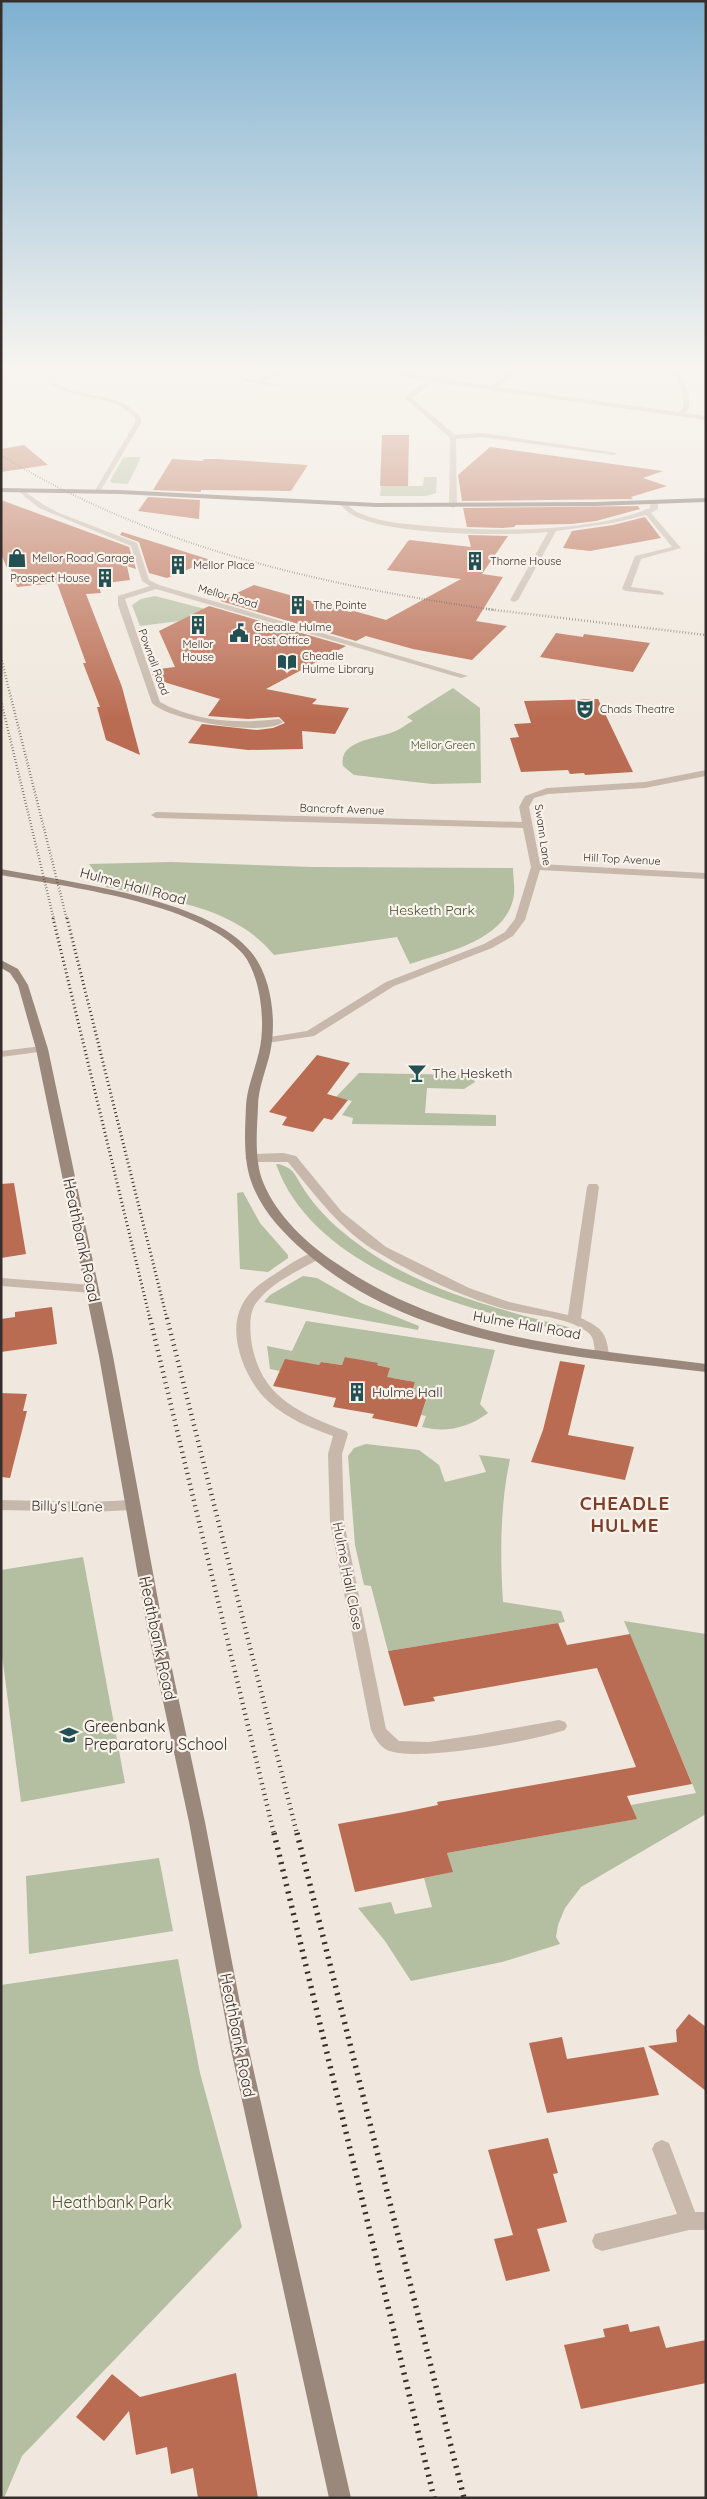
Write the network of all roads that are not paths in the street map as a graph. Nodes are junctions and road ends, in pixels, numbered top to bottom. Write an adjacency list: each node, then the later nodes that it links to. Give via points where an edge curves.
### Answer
1 (100, 487): 5 (street)
2 (453, 487): 9 (street)
3 (1, 490): 4 (main road)
4 (20, 490): 5 (main road); 12 (street, via 25,497 64,517 134,545 146,581)
5 (97, 492): 8 (main road)
6 (706, 500): 7 (main road)
7 (654, 502): 9 (main road); 10 (street, via 654,509)
8 (343, 504): 9 (main road); 11 (street, via 355,515 409,526 460,531)
9 (453, 506)
10 (648, 513): 11 (street); 13 (street, via 677,548 638,558 626,590)
11 (552, 530): 14 (street)
12 (156, 587): 15 (street, Mellor Road); 16 (street, Pownall Road, via 121,598 156,703 167,711 196,719 254,726)
13 (660, 593)
14 (514, 600)
15 (464, 676)
16 (279, 722)
17 (706, 773): 19 (street, Swann Lane, via 645,785 536,793 530,796 524,807)
18 (156, 815): 19 (street, Bancroft Avenue)
19 (527, 825): 20 (street, Swann Lane)
20 (536, 867): 22 (street, Hill Top Avenue); 24 (street, Swann Lane, via 528,902 509,934 488,946 390,984 310,1034)
21 (1, 872): 24 (street, Hulme Hall Road, via 76,885 176,911 232,939 246,952 264,996)
22 (706, 876)
23 (1, 963): 25 (street, Heathbank Road, via 14,971 23,985)
24 (267, 1040): 27 (street, Hulme Hall Road, via 253,1096)
25 (42, 1049): 26 (street); 31 (street, Heathbank Road)
26 (1, 1054)
27 (251, 1158): 29 (street, Hulme Hall Road, via 267,1204); 32 (street, Hulme Hall Road, via 292,1159 338,1215 360,1235 423,1272 464,1291 506,1305)
28 (593, 1187): 32 (street)
29 (315, 1256): 33 (street, Hulme Hall Road, via 371,1291 411,1311 476,1333); 37 (street, Hulme Hall Close, via 263,1287 251,1301 244,1315 244,1340 248,1360 259,1385 280,1404 308,1422 340,1434 335,1454 337,1522 381,1735 396,1747 421,1748)
30 (1, 1282): 31 (street)
31 (92, 1289): 36 (street, Heathbank Road)
32 (574, 1320): 33 (street, Hulme Hall Road, via 591,1328 600,1338)
33 (602, 1354): 34 (street, Hulme Hall Road)
34 (706, 1368)
35 (1, 1505): 36 (street, Billy's Lane)
36 (132, 1505): 41 (street, Heathbank Road, via 240,2050)
37 (559, 1726)
38 (662, 2150): 39 (street)
39 (698, 2221): 40 (street)
40 (602, 2241)
41 (340, 2498)

